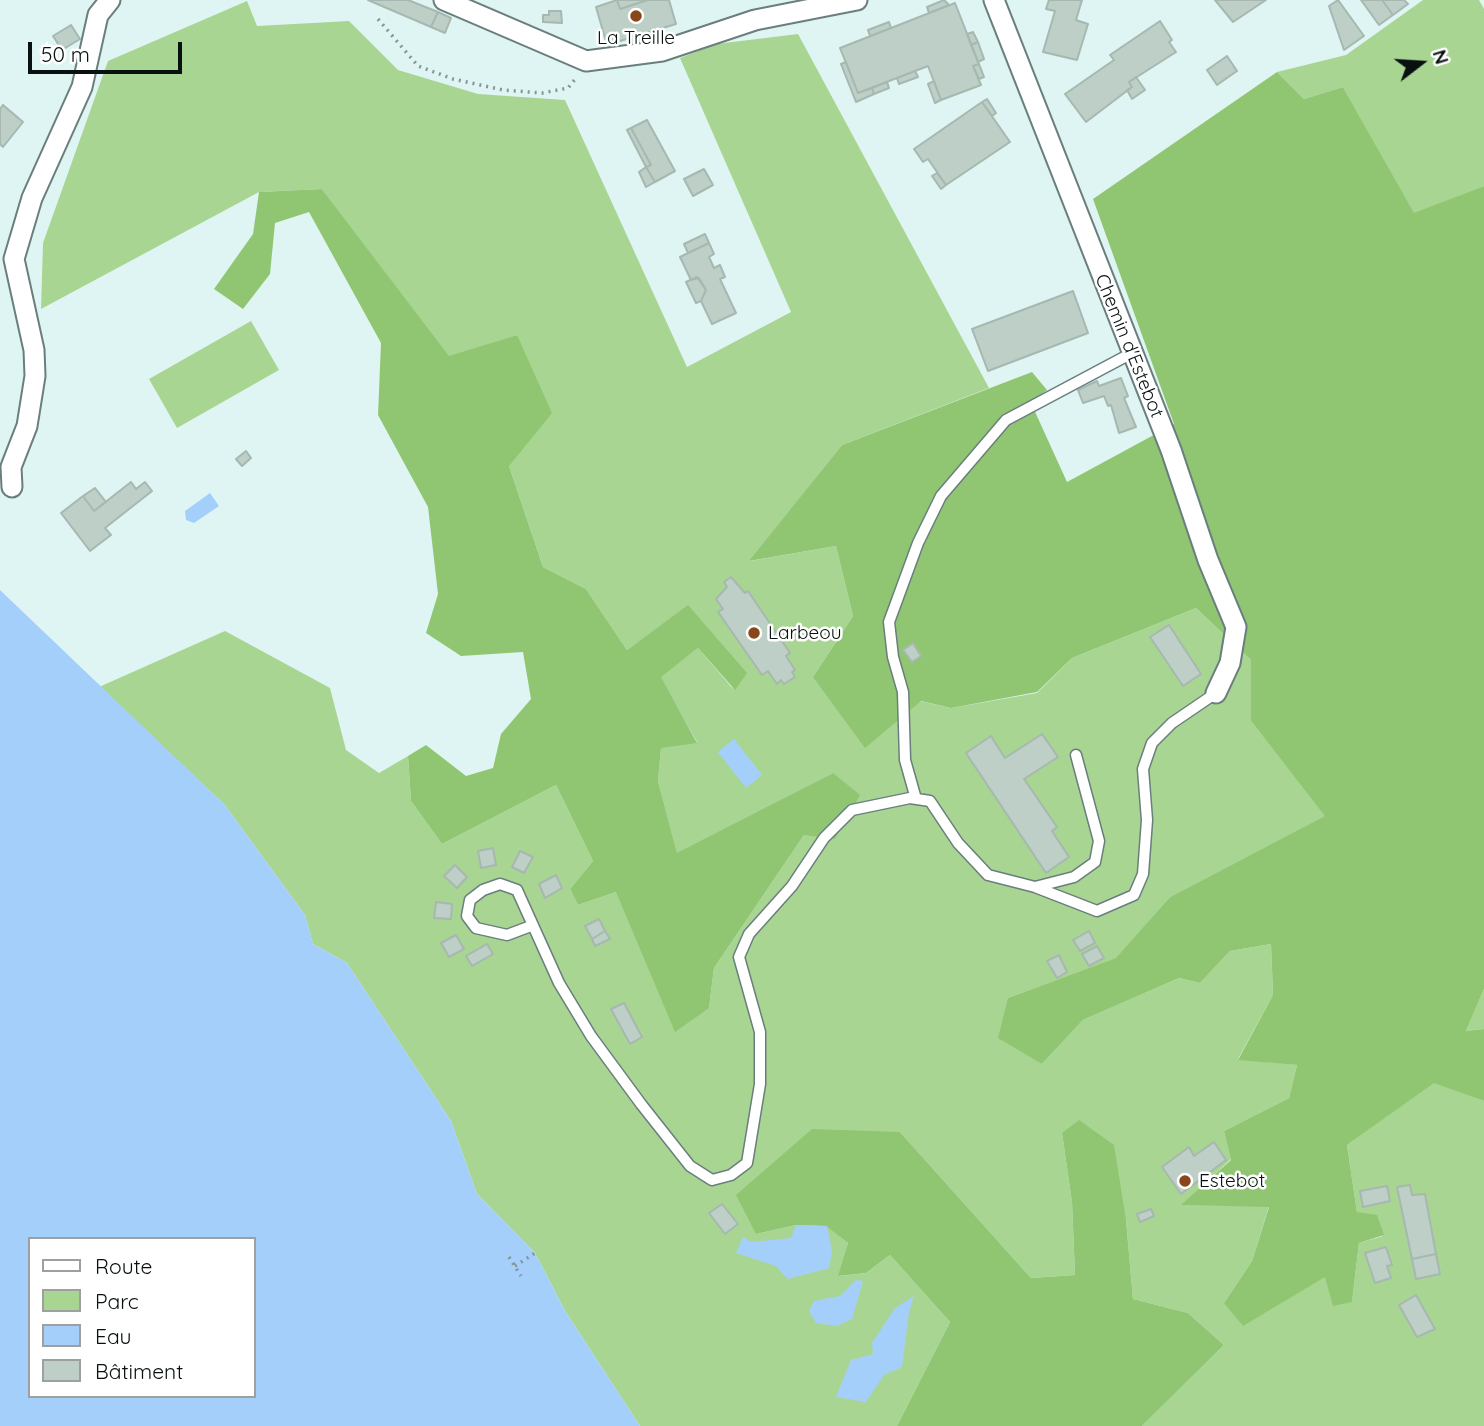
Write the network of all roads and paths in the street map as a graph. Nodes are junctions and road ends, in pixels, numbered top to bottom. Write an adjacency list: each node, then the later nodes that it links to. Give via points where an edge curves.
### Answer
1 (110, 0): 8 (street, via 98,15 82,87 32,198 14,259 34,350 35,376 27,426 11,467)
2 (444, 0): 6 (street)
3 (858, 0): 6 (street, via 755,20 662,51)
4 (994, 0): 7 (street, Chemin d'Estebot)
5 (378, 19): 6 (path, via 418,66 503,90 542,93 568,88)
6 (586, 61)
7 (1132, 353): 9 (street, Chemin d'Estebot, via 1236,626 1230,663); 11 (lane, via 1006,420 935,508 889,622 904,692 905,760)
8 (12, 487)
9 (1216, 693): 12 (lane, via 1152,743 1143,769 1147,820 1143,874 1134,894 1097,911)
10 (1076, 755): 12 (lane, via 1099,841 1095,862 1074,877)
11 (916, 799): 12 (lane, via 930,801 958,843 988,875); 13 (lane, via 852,810 824,838 792,886 749,934 739,957 760,1032 760,1084 747,1163 731,1175 712,1180 690,1166 591,1036)
12 (1035, 887)
13 (531, 926): 13 (lane, via 507,935 476,928 467,916 470,900 500,884 517,890)
14 (535, 1253): 16 (path)
15 (509, 1257): 16 (path)
16 (515, 1266): 17 (path)
17 (522, 1276)

